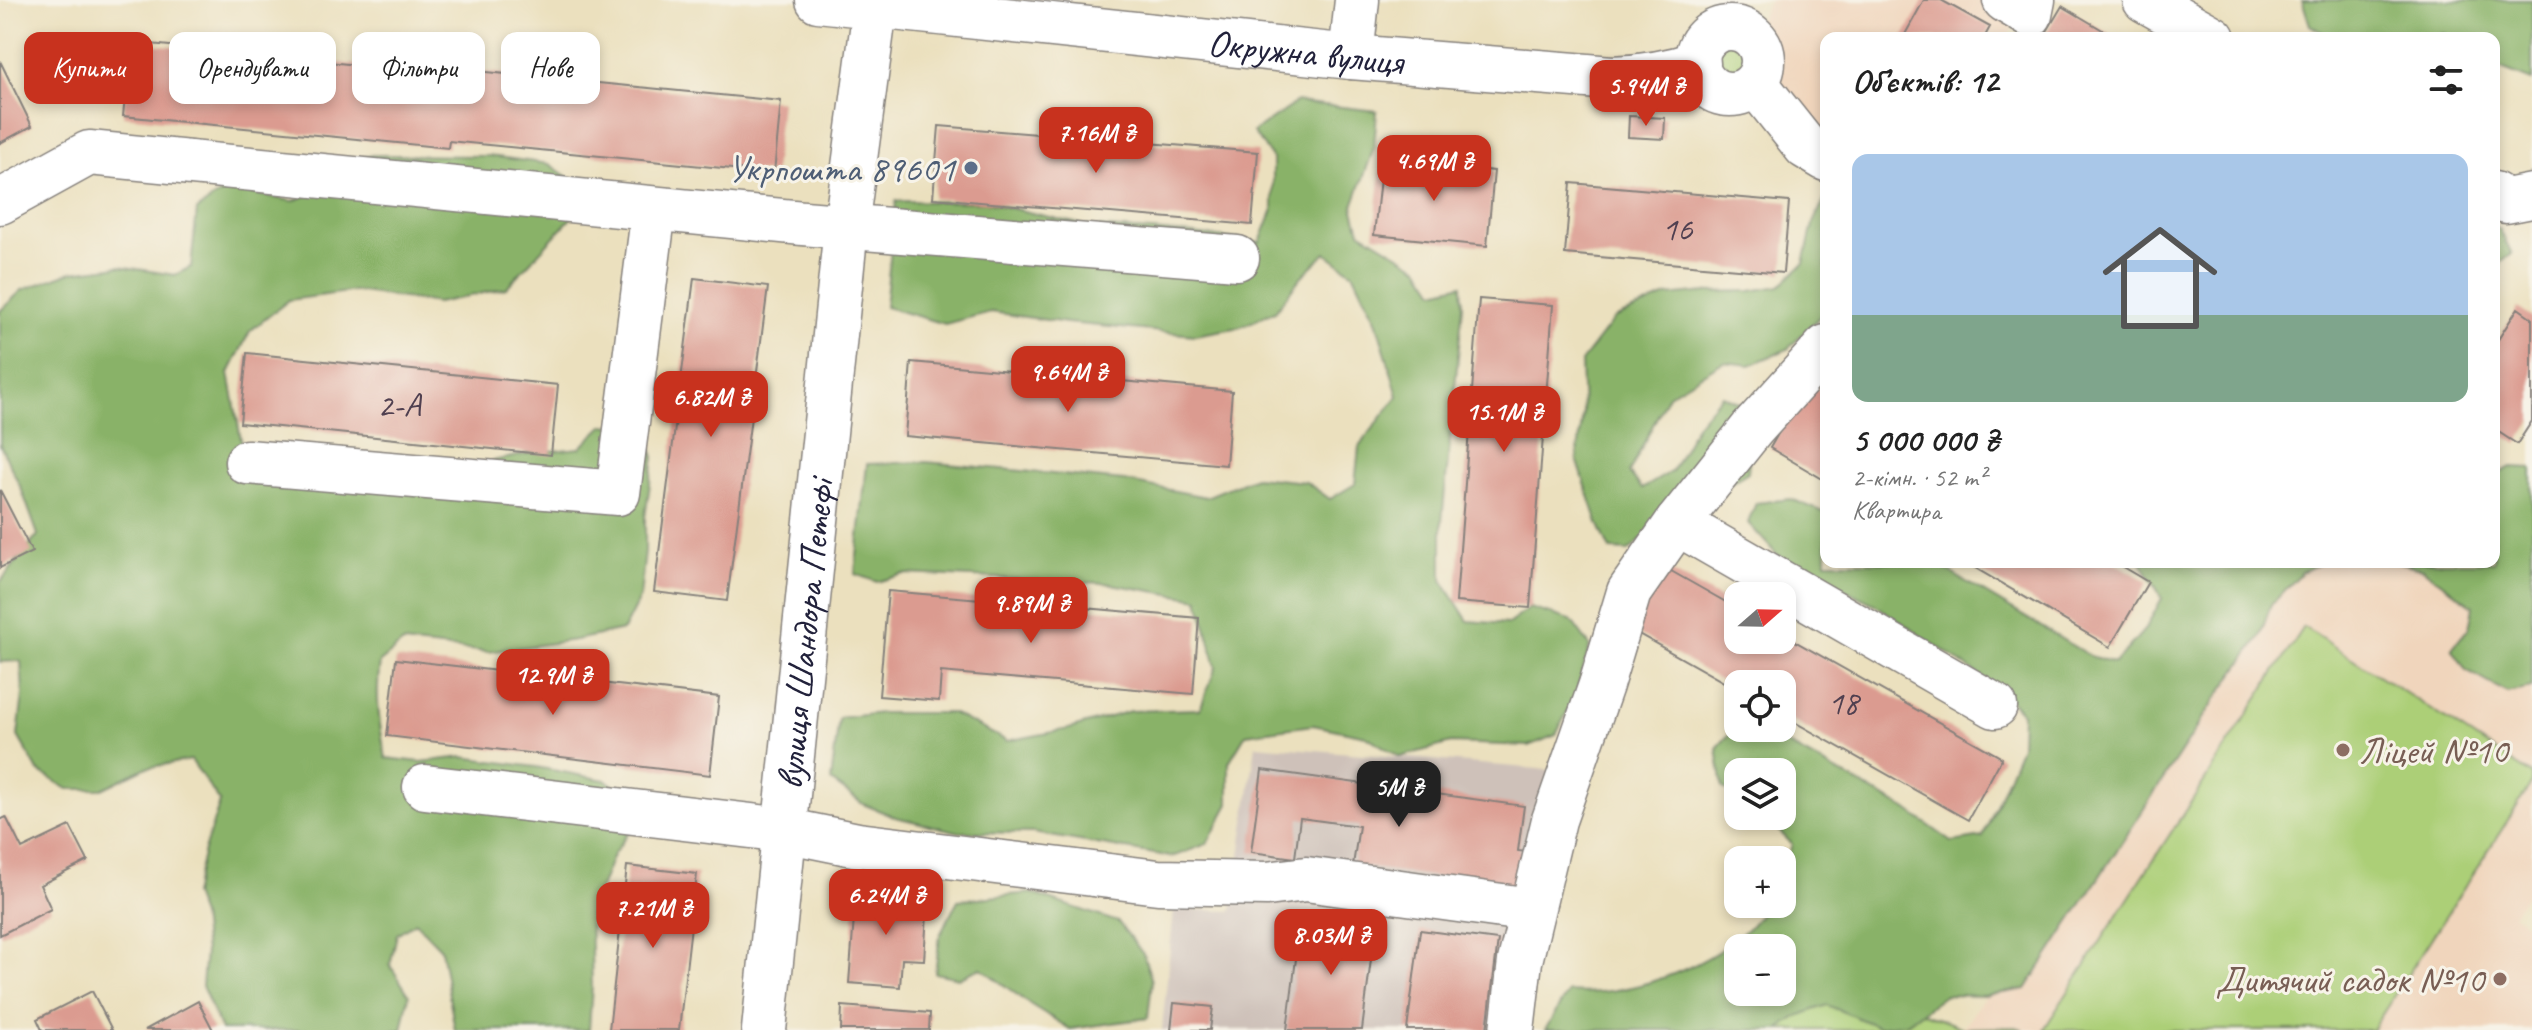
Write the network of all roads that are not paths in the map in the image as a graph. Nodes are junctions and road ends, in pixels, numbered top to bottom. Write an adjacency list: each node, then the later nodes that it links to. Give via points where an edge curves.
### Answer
1 (818, 0): 4 (street, Окружна вулиця)
2 (1357, 0): 7 (street)
3 (2145, 0): 6 (street)
4 (876, 4): 7 (street, Окружна вулиця); 13 (street, вулиця Шандора Петефі)
5 (1750, 15): 8 (street, via 1710,34); 9 (street, via 1763,64)
6 (2202, 32)
7 (1351, 57): 8 (street, Окружна вулиця, via 1612,78 1669,73)
8 (1698, 63): 9 (street, via 1700,74 1715,90 1736,94)
9 (1755, 83): 10 (street, via 1806,147)
10 (1820, 155)
11 (0, 202): 12 (street, via 89,153)
12 (654, 209): 13 (street); 16 (street, via 618,493)
13 (846, 227): 14 (street); 20 (street, вулиця Шандора Петефі)
14 (1237, 258)
15 (1820, 354): 17 (street)
16 (247, 462)
17 (1677, 523): 18 (street); 21 (street, via 1629,592 1554,820)
18 (1995, 706)
19 (425, 787): 20 (street)
20 (784, 830): 21 (street, via 858,845 1158,882 1267,884 1306,879); 22 (street, вулиця Шандора Петефі)
21 (1531, 910): 23 (street)
22 (764, 1030)
23 (1512, 1030)

